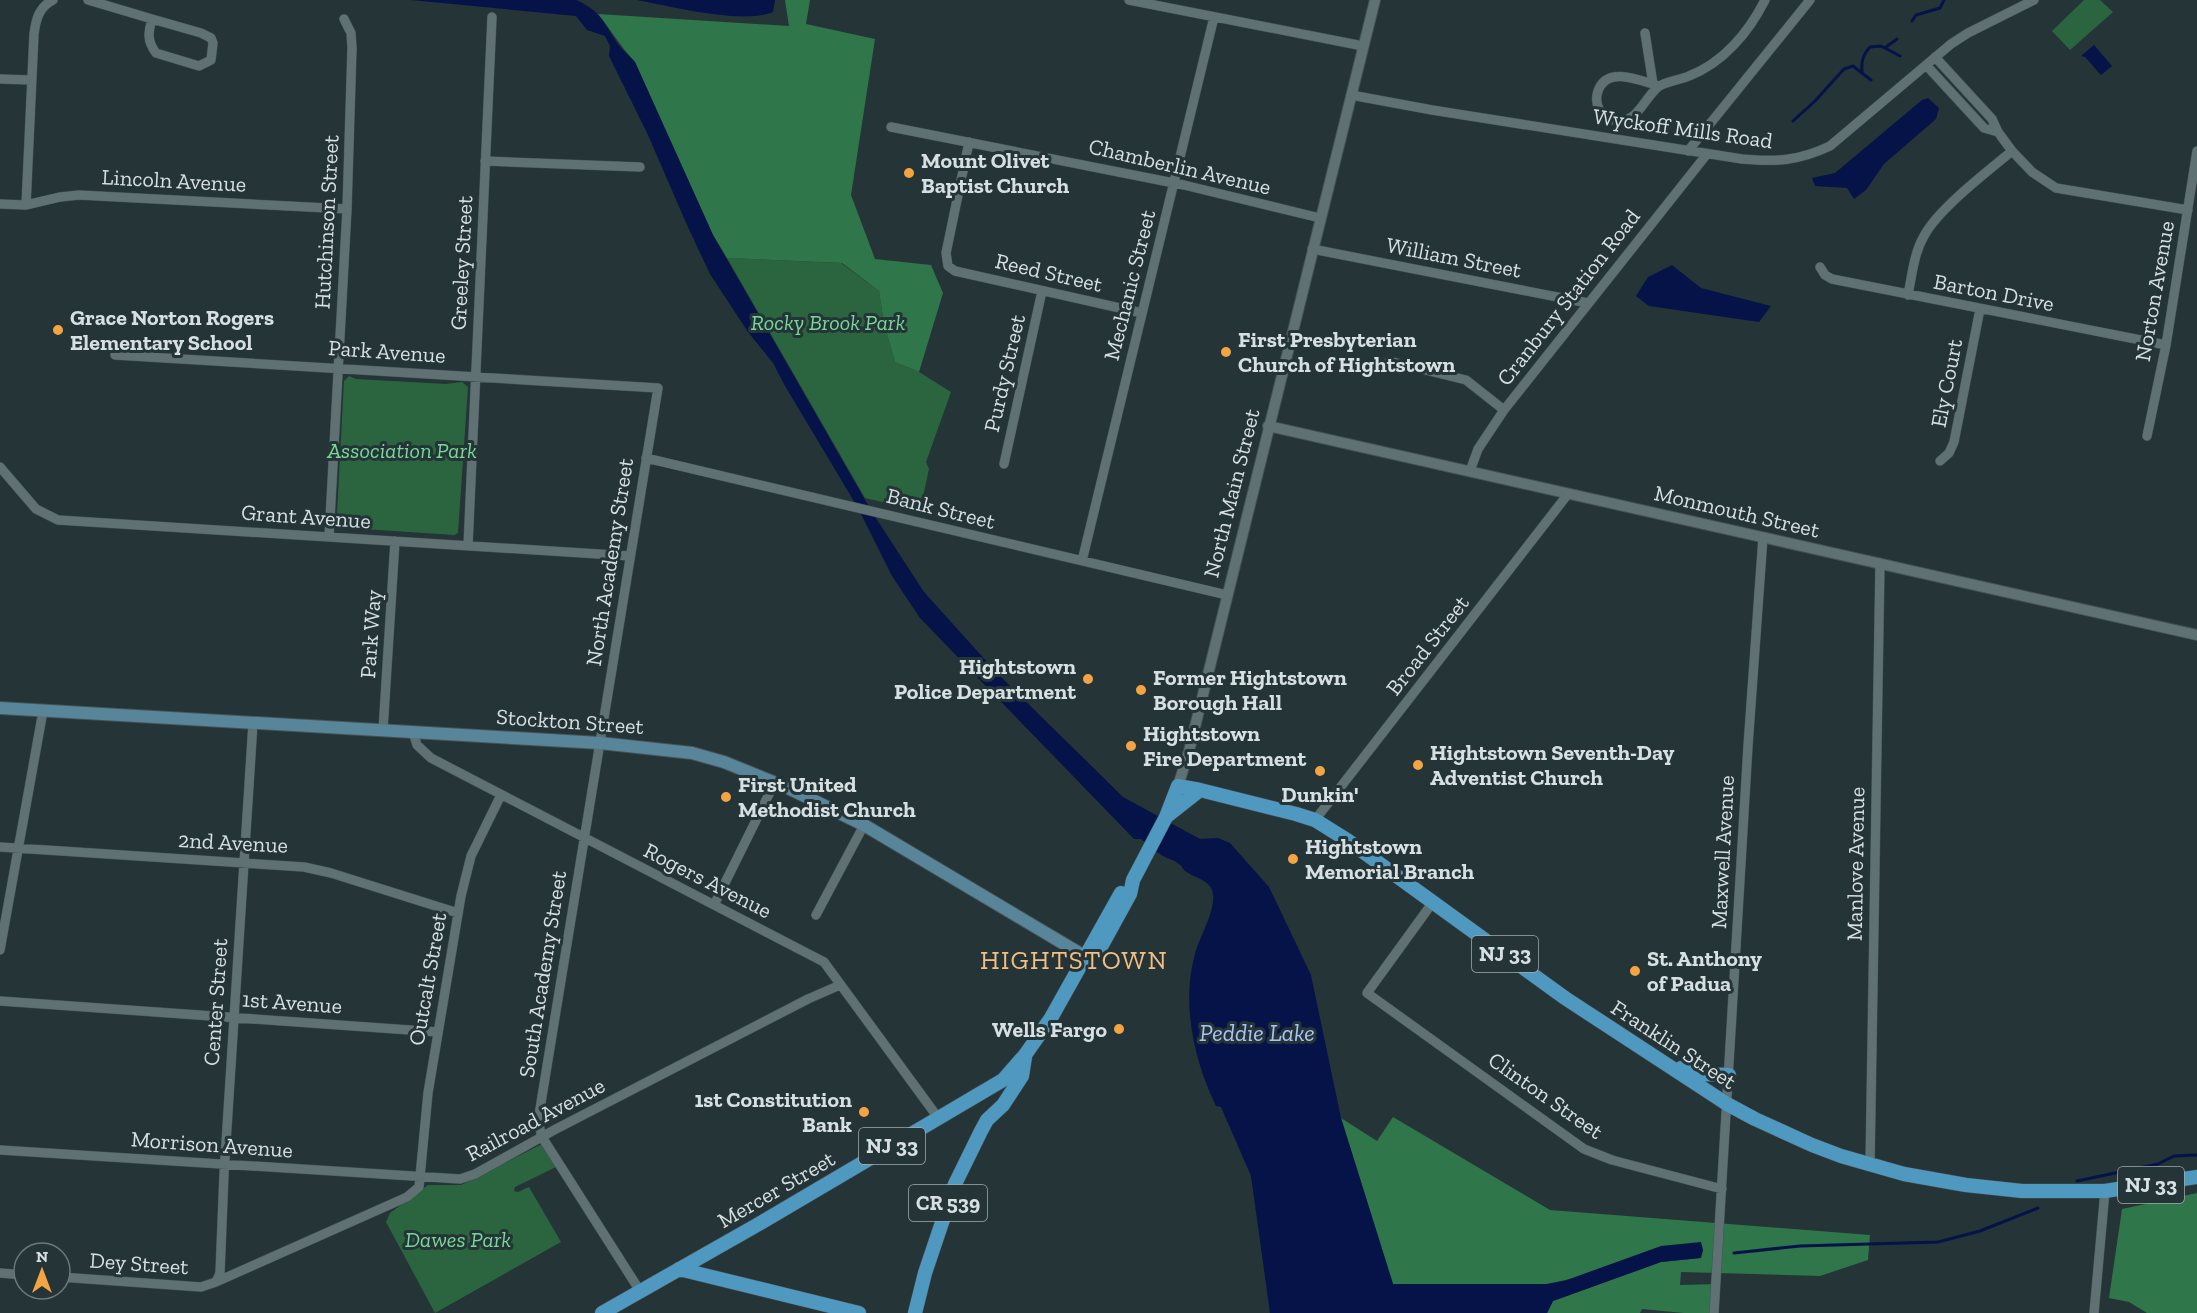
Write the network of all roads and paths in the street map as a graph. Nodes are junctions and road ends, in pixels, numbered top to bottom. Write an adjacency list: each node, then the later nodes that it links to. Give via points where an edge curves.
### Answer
1 (53, 0): 17 (street, via 42,7 35,23)
2 (88, 0): 10 (street)
3 (1129, 0): 9 (street)
4 (1375, 0): 13 (street, North Main Street)
5 (1766, 0): 18 (street, via 1747,30 1716,62 1689,76)
6 (1810, 0): 27 (street)
7 (2034, 0): 14 (street, Wyckoff Mills Road, via 1968,33)
8 (492, 17): 31 (street, Greeley Street)
9 (1214, 17): 13 (street); 33 (street, Mechanic Street)
10 (152, 18): 10 (street, via 148,35 156,53 200,66 211,60 213,43 206,35)
11 (344, 19): 36 (street, Hutchinson Street, via 351,33 352,48)
12 (1645, 33): 18 (street)
13 (1363, 46): 20 (street, North Main Street)
14 (1935, 57): 15 (street, Wyckoff Mills Road); 19 (street)
15 (1926, 65): 21 (street); 30 (street, Wyckoff Mills Road, via 1830,146 1808,156 1767,161)
16 (0, 79): 17 (street)
17 (31, 80): 35 (street)
18 (1656, 85): 22 (street, via 1633,116); 22 (street, via 1618,76 1605,81 1599,87 1597,102 1605,116)
19 (1964, 89): 21 (street); 24 (street, via 1992,119)
20 (1351, 95): 25 (street, Wyckoff Mills Road); 38 (street, North Main Street)
21 (1955, 97): 24 (street, via 1984,128)
22 (1619, 121): 25 (street)
23 (891, 127): 26 (street, Chamberlin Avenue)
24 (1998, 132): 28 (street)
25 (1616, 139): 27 (street, Wyckoff Mills Road)
26 (969, 142): 33 (street, Chamberlin Avenue); 41 (street, Reed Street, via 946,253 948,266 955,272)
27 (1688, 151): 30 (street, Wyckoff Mills Road)
28 (2012, 151): 37 (street, via 2032,172 2056,188); 42 (street, via 1928,229 1919,248)
29 (2197, 151): 37 (street, Norton Avenue)
30 (1707, 154): 43 (street, Cranbury Station Road)
31 (485, 161): 32 (street); 50 (street, Greeley Street)
32 (640, 167)
33 (1174, 183): 38 (street, Chamberlin Avenue); 45 (street, Mechanic Street)
34 (0, 204): 35 (street, Lincoln Avenue)
35 (26, 205): 36 (street, Lincoln Avenue, via 79,195)
36 (346, 209): 49 (street, Hutchinson Street)
37 (2188, 210): 46 (street, Norton Avenue)
38 (1320, 218): 39 (street, North Main Street)
39 (1312, 249): 43 (street, William Street); 53 (street, North Main Street)
40 (1820, 267): 42 (street, Barton Drive, via 1832,279)
41 (1042, 291): 45 (street, Reed Street); 57 (street, Purdy Street)
42 (1908, 295): 44 (street, Barton Drive)
43 (1588, 303): 52 (street, Cranbury Station Road)
44 (1980, 309): 46 (street, Barton Drive); 56 (street, Ely Court, via 1954,442)
45 (1143, 313): 66 (street, Mechanic Street)
46 (2166, 345): 54 (street, Norton Avenue)
47 (114, 355): 49 (street, Park Avenue)
48 (1389, 362): 52 (street, via 1466,380)
49 (338, 368): 50 (street, Park Avenue); 61 (street, Hutchinson Street)
50 (476, 376): 51 (street, Park Avenue); 64 (street, Greeley Street)
51 (658, 388): 55 (street, North Academy Street)
52 (1503, 410): 59 (street, Cranbury Station Road, via 1478,448)
53 (1268, 426): 59 (street, Monmouth Street); 68 (street, North Main Street)
54 (2147, 436)
55 (646, 458): 65 (street, North Academy Street); 66 (street, Bank Street)
56 (1940, 460)
57 (1004, 464)
58 (0, 467): 61 (street, Grant Avenue, via 36,509 58,520)
59 (1470, 471): 60 (street, Monmouth Street)
60 (1568, 494): 62 (street, Monmouth Street); 81 (street, Broad Street)
61 (329, 537): 63 (street, Grant Avenue)
62 (1763, 537): 67 (street, Monmouth Street); 99 (street, Maxwell Avenue)
63 (396, 541): 64 (street, Grant Avenue); 73 (street, Park Way)
64 (468, 546): 65 (street, Grant Avenue)
65 (630, 556): 75 (street, North Academy Street)
66 (1082, 561): 68 (street, Bank Street)
67 (1880, 563): 69 (street, Monmouth Street); 105 (street, Manlove Avenue)
68 (1227, 595): 77 (street, North Main Street)
69 (2197, 635)
70 (0, 708): 71 (main road, Stockton Street)
71 (43, 711): 72 (main road, Stockton Street); 85 (street)
72 (253, 723): 73 (main road, Stockton Street); 86 (street, Center Street)
73 (383, 730): 74 (main road, Stockton Street)
74 (413, 732): 75 (main road, Stockton Street); 79 (street, Rogers Avenue, via 417,745 431,758)
75 (600, 743): 76 (main road, Stockton Street, via 692,753); 83 (street, South Academy Street)
76 (775, 782): 82 (main road, Stockton Street); 88 (street)
77 (1178, 786): 78 (main road, Franklin Street / NJ 33); 80 (main road, NJ 33)
78 (1200, 790): 80 (main road); 81 (main road, Franklin Street / NJ 33)
79 (501, 795): 83 (street, Rogers Avenue); 89 (street, Outcalt Street, via 471,856)
80 (1166, 816): 92 (main road, NJ 33, via 1132,880 1095,935)
81 (1315, 820): 87 (main road, Franklin Street / NJ 33)
82 (864, 825): 90 (street); 92 (main road, Stockton Street)
83 (584, 838): 88 (street, Rogers Avenue); 102 (street, South Academy Street, via 538,1121)
84 (0, 847): 85 (street, 2nd Avenue)
85 (19, 848): 86 (street, 2nd Avenue); 91 (street)
86 (244, 862): 89 (street, 2nd Avenue, via 317,869); 95 (street, Center Street)
87 (1433, 902): 98 (main road, Franklin Street / NJ 33, via 1565,998); 108 (street, Clinton Street, via 1367,993 1584,1149)
88 (714, 905): 93 (street, Rogers Avenue, via 824,962)
89 (458, 913): 96 (street, Outcalt Street)
90 (816, 915)
91 (0, 950)
92 (1086, 957): 97 (main road, NJ 33)
93 (840, 985): 101 (street, Rogers Avenue); 102 (street, Railroad Avenue)
94 (0, 1002): 95 (street, 1st Avenue)
95 (234, 1018): 96 (street, 1st Avenue); 104 (street, Center Street)
96 (438, 1032): 107 (street, Outcalt Street)
97 (1025, 1055): 101 (main road, Mercer Street / NJ 33, via 1003,1080); 116 (main road, CR 539, via 1022,1076 1003,1105 987,1120 959,1176)
98 (1667, 1065): 99 (main road, via 1703,1074); 100 (main road, Franklin Street / NJ 33)
99 (1729, 1075): 100 (street, Maxwell Avenue)
100 (1727, 1104): 105 (main road, Franklin Street / NJ 33, via 1783,1133); 108 (street, Maxwell Avenue)
101 (939, 1119): 110 (main road, Mercer Street / NJ 33)
102 (543, 1137): 107 (street, Railroad Avenue, via 469,1177); 113 (street, South Academy Street)
103 (0, 1150): 104 (street, Morrison Avenue)
104 (225, 1165): 107 (street, Morrison Avenue); 112 (street, Center Street, via 220,1273)
105 (1870, 1165): 109 (main road, Franklin Street / NJ 33, via 1976,1186 2043,1192)
106 (2197, 1177): 109 (main road, Franklin Street / NJ 33)
107 (421, 1178): 112 (street, via 407,1197)
108 (1722, 1189): 117 (street, Maxwell Avenue)
109 (2105, 1191): 118 (street)
110 (679, 1269): 113 (main road, Mercer Street / NJ 33); 115 (main road)
111 (72, 1278): 112 (street, Dey Street, via 201,1287)
112 (216, 1282)
113 (640, 1291): 114 (main road, Mercer Street / NJ 33)
114 (602, 1313)
115 (859, 1313)
116 (915, 1313)
117 (1714, 1313)
118 (2094, 1313)

